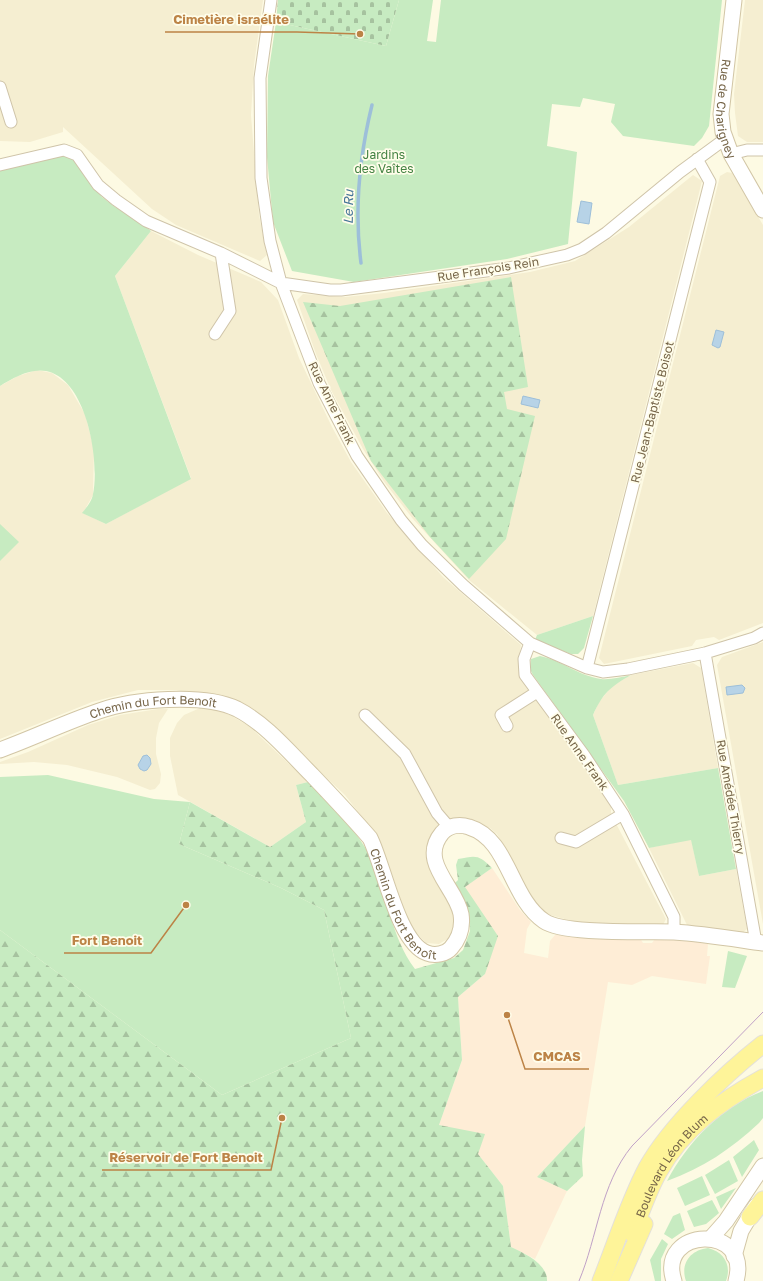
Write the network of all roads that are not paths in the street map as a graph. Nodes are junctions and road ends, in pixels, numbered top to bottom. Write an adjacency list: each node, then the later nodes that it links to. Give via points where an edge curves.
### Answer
1 (271, 0): 12 (street, Rue Anne Frank, via 260,78 261,178 270,241)
2 (734, 0): 5 (street, Rue de Charigney, via 722,114)
3 (0, 87): 4 (street)
4 (11, 122)
5 (725, 139): 7 (street, Rue de Charigney); 8 (street, Rue François Rein)
6 (763, 150): 7 (street)
7 (731, 154): 10 (street, Rue de Charigney)
8 (697, 159): 12 (street, Rue François Rein, via 606,233 582,249 567,254 509,268 341,290); 17 (street, Rue Jean-Baptiste Boisot, via 710,182)
9 (0, 165): 11 (street, Rue François Rein, via 64,150 77,155 98,185 146,221)
10 (763, 210)
11 (221, 253): 12 (street, Rue François Rein); 13 (street, via 230,311)
12 (281, 283): 15 (street, Rue Anne Frank, via 319,383 358,456 401,520 463,585)
13 (214, 334)
14 (763, 633): 16 (street)
15 (530, 643): 17 (street); 18 (street, Rue Anne Frank, via 524,659 525,676)
16 (705, 653): 17 (street, via 628,669 603,672); 26 (street, Rue Amédée Thierry, via 755,937)
17 (587, 668)
18 (537, 692): 20 (street, via 500,714); 22 (street, Rue Anne Frank, via 584,755)
19 (365, 716): 23 (street, via 404,754 437,813)
20 (507, 726)
21 (0, 750): 23 (street, Chemin du Fort Benoît, via 100,710 130,703 180,700 221,703 237,709 284,745 370,838 378,853 403,928 418,949 428,954 442,954 449,950 458,938 462,924 461,913 441,875 434,855 441,834)
22 (623, 814): 24 (street, via 576,842); 25 (street, Rue Anne Frank, via 674,917)
23 (449, 828): 25 (street, via 460,825 471,827 488,838 498,850 524,901 534,913 549,924 586,930)
24 (561, 838)
25 (674, 932): 26 (street)
26 (759, 942)
27 (763, 1044): 36 (main road, via 733,1070 671,1133 647,1168)
28 (763, 1078): 37 (main road, Boulevard Léon Blum, via 717,1105 687,1131 659,1171)
29 (763, 1086): 38 (main road, Boulevard Léon Blum, via 722,1110 692,1137 676,1156)
30 (763, 1166): 34 (street, via 726,1221)
31 (763, 1194): 33 (street)
32 (763, 1200): 33 (main road)
33 (750, 1217): 35 (street, via 741,1231)
34 (711, 1238): 35 (street, via 728,1248); 39 (street, via 692,1240 680,1249 672,1267)
35 (734, 1256): 40 (street, via 737,1265)
36 (601, 1281)
37 (611, 1281)
38 (619, 1281)
39 (674, 1281)
40 (736, 1281)

